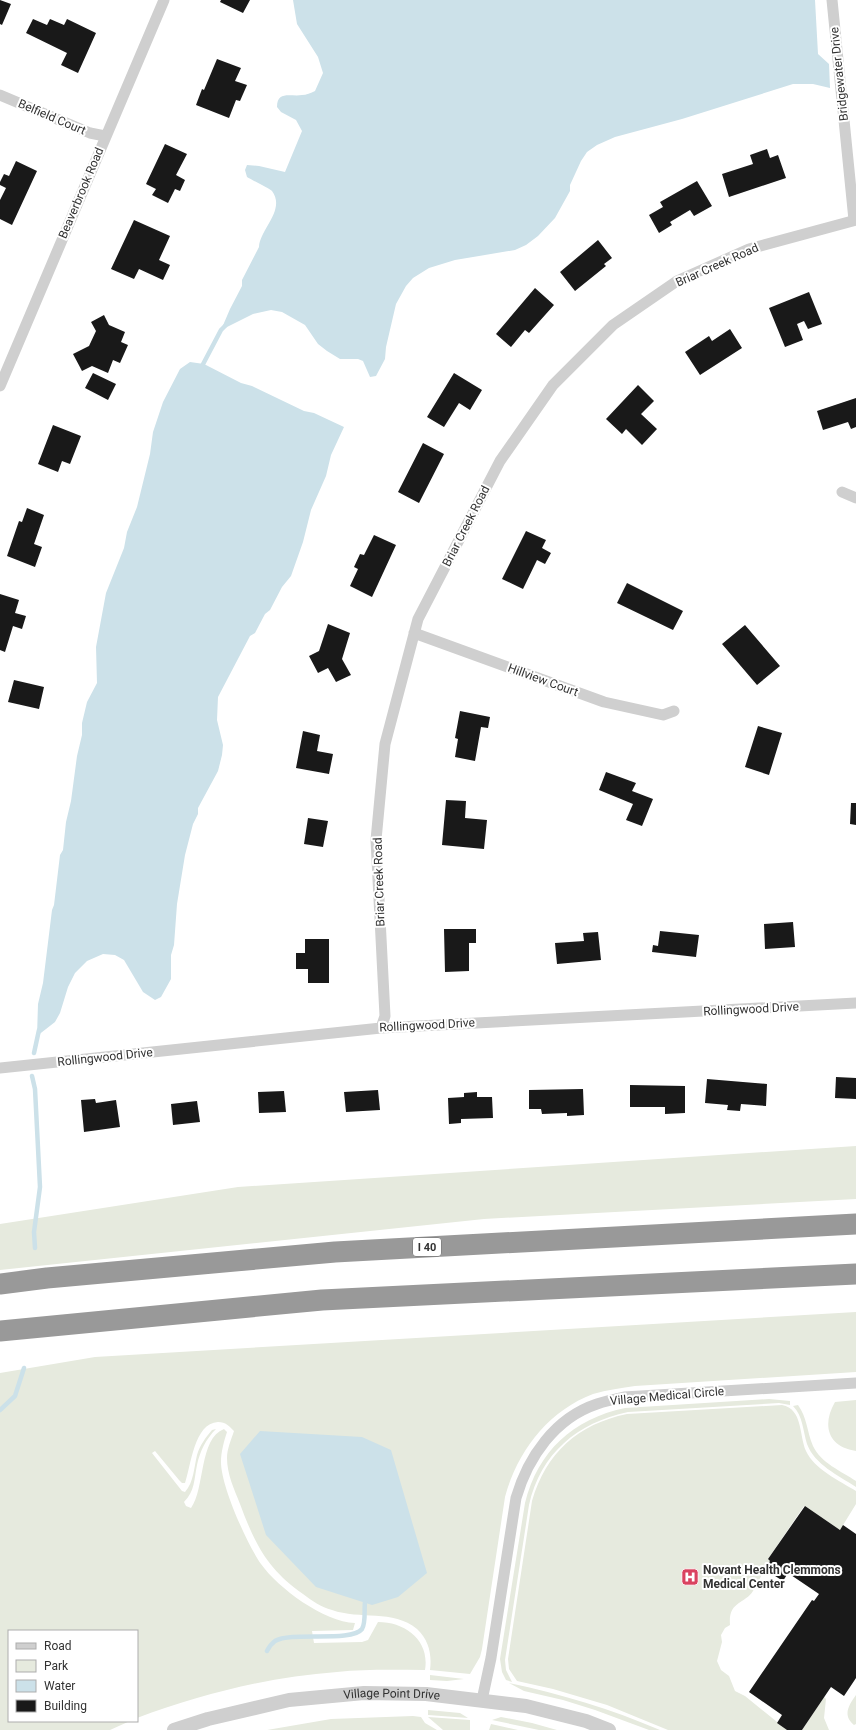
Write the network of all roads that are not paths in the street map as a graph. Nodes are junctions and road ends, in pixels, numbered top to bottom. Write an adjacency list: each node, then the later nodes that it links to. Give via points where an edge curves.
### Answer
1 (164, 0): 4 (street, Beaverbrook Road)
2 (832, 0): 5 (street, Bridgewater Drive)
3 (0, 95): 4 (street, Belfield Court, via 90,133)
4 (105, 136): 6 (street, Beaverbrook Road)
5 (855, 220): 9 (street, Briar Creek Road, via 749,249 677,281 613,325 553,385 500,461 418,619)
6 (0, 384)
7 (842, 492): 8 (street)
8 (856, 498)
9 (414, 633): 10 (street, Hillview Court, via 604,702 663,715); 12 (street, Briar Creek Road, via 385,744 376,840 385,1016)
10 (674, 711)
11 (856, 1003): 12 (street, Rollingwood Drive)
12 (381, 1028): 13 (street, Rollingwood Drive)
13 (0, 1068)
14 (856, 1224): 16 (highway, I 40, via 335,1252)
15 (856, 1274): 17 (highway, via 322,1300)
16 (0, 1284)
17 (0, 1331)
18 (856, 1382): 19 (street, Village Medical Circle, via 624,1398 582,1410 553,1432 531,1459 521,1478)
19 (482, 1700): 20 (street, Village Point Drive, via 413,1693 327,1696 289,1700 208,1719); 21 (street, Village Point Drive, via 526,1706 586,1721)
20 (174, 1730)
21 (609, 1730)

